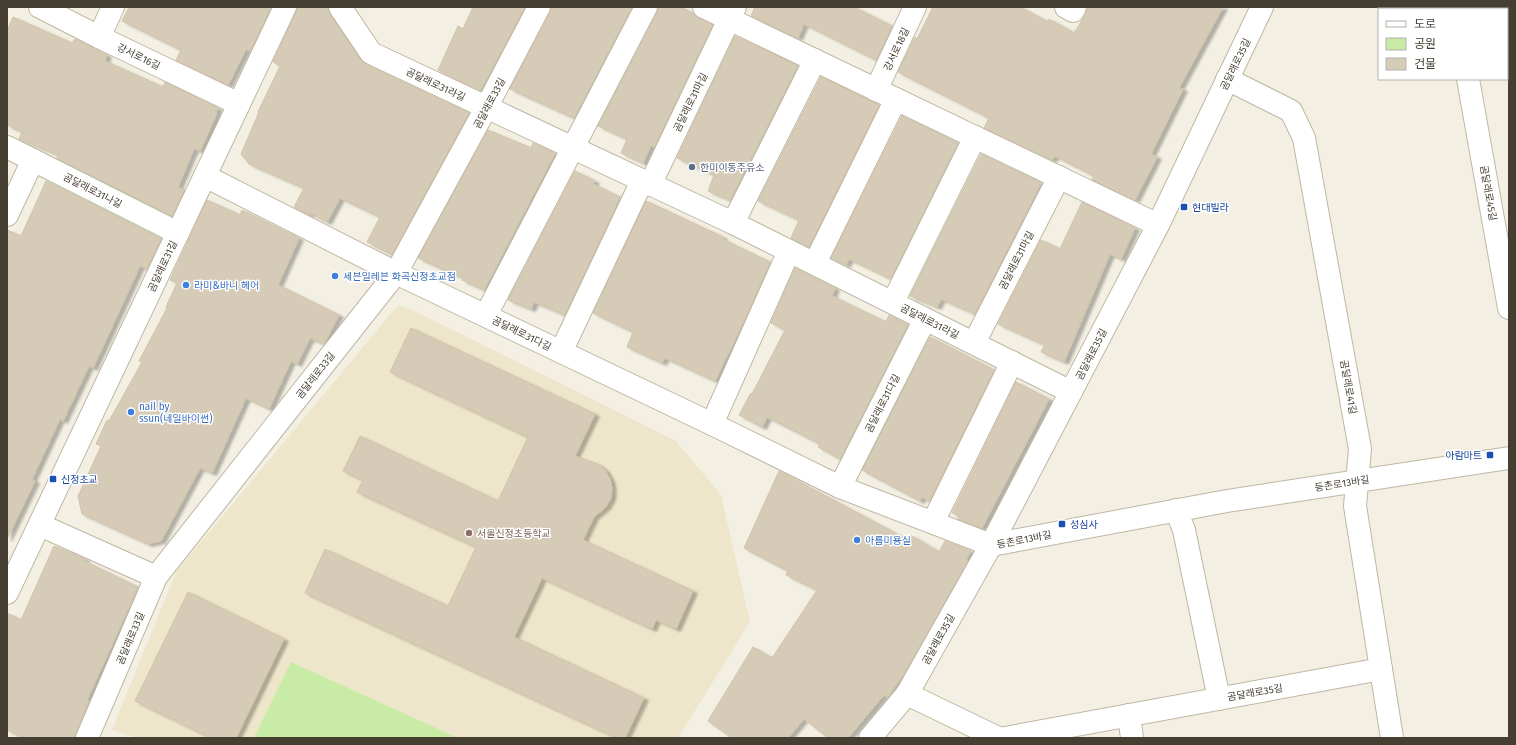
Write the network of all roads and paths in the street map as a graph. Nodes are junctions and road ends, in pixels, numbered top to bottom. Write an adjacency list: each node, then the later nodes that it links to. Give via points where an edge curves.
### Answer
1 (40, 7): 13 (street, 강서로16길)
2 (113, 7): 13 (street)
3 (285, 7): 18 (street, 곰달래로31길)
4 (340, 7): 19 (street, 곰달래로31라길, via 371,53)
5 (539, 7): 19 (street, 곰달래로33길)
6 (646, 7): 22 (street)
7 (704, 7): 12 (street)
8 (915, 7): 17 (street, 강서로18길)
9 (1066, 7): 10 (street, via 1073,11)
10 (1075, 7)
11 (1262, 7): 15 (street, 곰달래로35길)
12 (732, 13): 14 (street); 26 (street, 곰달래로31마길)
13 (99, 37): 18 (street, 강서로16길)
14 (815, 60): 17 (street); 28 (street)
15 (1227, 79): 29 (street, 곰달래로35길); 44 (street, 곰달래로41길, via 1291,111 1304,138 1360,449)
16 (1468, 80): 35 (street, 곰달래로45길)
17 (886, 95): 20 (street); 32 (street)
18 (239, 104): 24 (street, 곰달래로31길)
19 (486, 108): 22 (street, 곰달래로31라길); 33 (street, 곰달래로33길)
20 (975, 137): 25 (street); 34 (street)
21 (7, 148): 23 (street, 곰달래로31나길)
22 (574, 148): 26 (street, 곰달래로31라길); 36 (street)
23 (33, 160): 27 (street); 30 (street, 곰달래로31나길)
24 (205, 176): 30 (street, 곰달래로31길); 33 (street, 곰달래로31다길)
25 (1059, 177): 29 (street); 38 (street, 곰달래로31마길)
26 (646, 183): 28 (street, 곰달래로31라길); 39 (street)
27 (7, 216)
28 (733, 223): 31 (street, 곰달래로31라길)
29 (1158, 225): 41 (street, 곰달래로35길)
30 (178, 233): 48 (street, 곰달래로31길)
31 (789, 251): 32 (street, 곰달래로31라길); 42 (street)
32 (815, 263): 34 (street, 곰달래로31라길)
33 (396, 273): 36 (street, 곰달래로31다길); 50 (street, 곰달래로33길)
34 (893, 302): 37 (street, 곰달래로31라길)
35 (1509, 308)
36 (486, 315): 39 (street, 곰달래로31다길)
37 (925, 319): 38 (street, 곰달래로31라길); 45 (street, 곰달래로31다길)
38 (974, 343): 40 (street, 곰달래로31라길)
39 (561, 352): 42 (street, 곰달래로31다길)
40 (1012, 362): 41 (street, 곰달래로31라길); 47 (street)
41 (1071, 392): 49 (street, 곰달래로35길)
42 (712, 424): 45 (street, 곰달래로31다길)
43 (1509, 458): 44 (street, 등촌로13바길)
44 (1358, 480): 46 (street, 등촌로13바길); 52 (street, 곰달래로41길, via 1355,506)
45 (840, 487): 47 (street, 곰달래로31다길)
46 (1176, 510): 49 (street, 등촌로13바길); 54 (street, via 1184,530)
47 (933, 522): 49 (street, 곰달래로31다길)
48 (40, 525): 50 (street); 51 (street, 곰달래로31길)
49 (991, 545): 53 (street, 곰달래로35길)
50 (156, 577): 57 (street, 곰달래로33길)
51 (7, 593)
52 (1381, 669): 54 (street, 곰달래로35길); 62 (street, 곰달래로41길)
53 (907, 694): 58 (street, 곰달래로35길); 59 (street)
54 (1219, 699): 55 (street, 곰달래로35길)
55 (1129, 715): 56 (street, 곰달래로35길); 61 (street)
56 (1031, 736): 60 (street, 곰달래로35길)
57 (87, 738)
58 (870, 738)
59 (998, 738)
60 (1005, 738)
61 (1132, 738)
62 (1392, 738)

